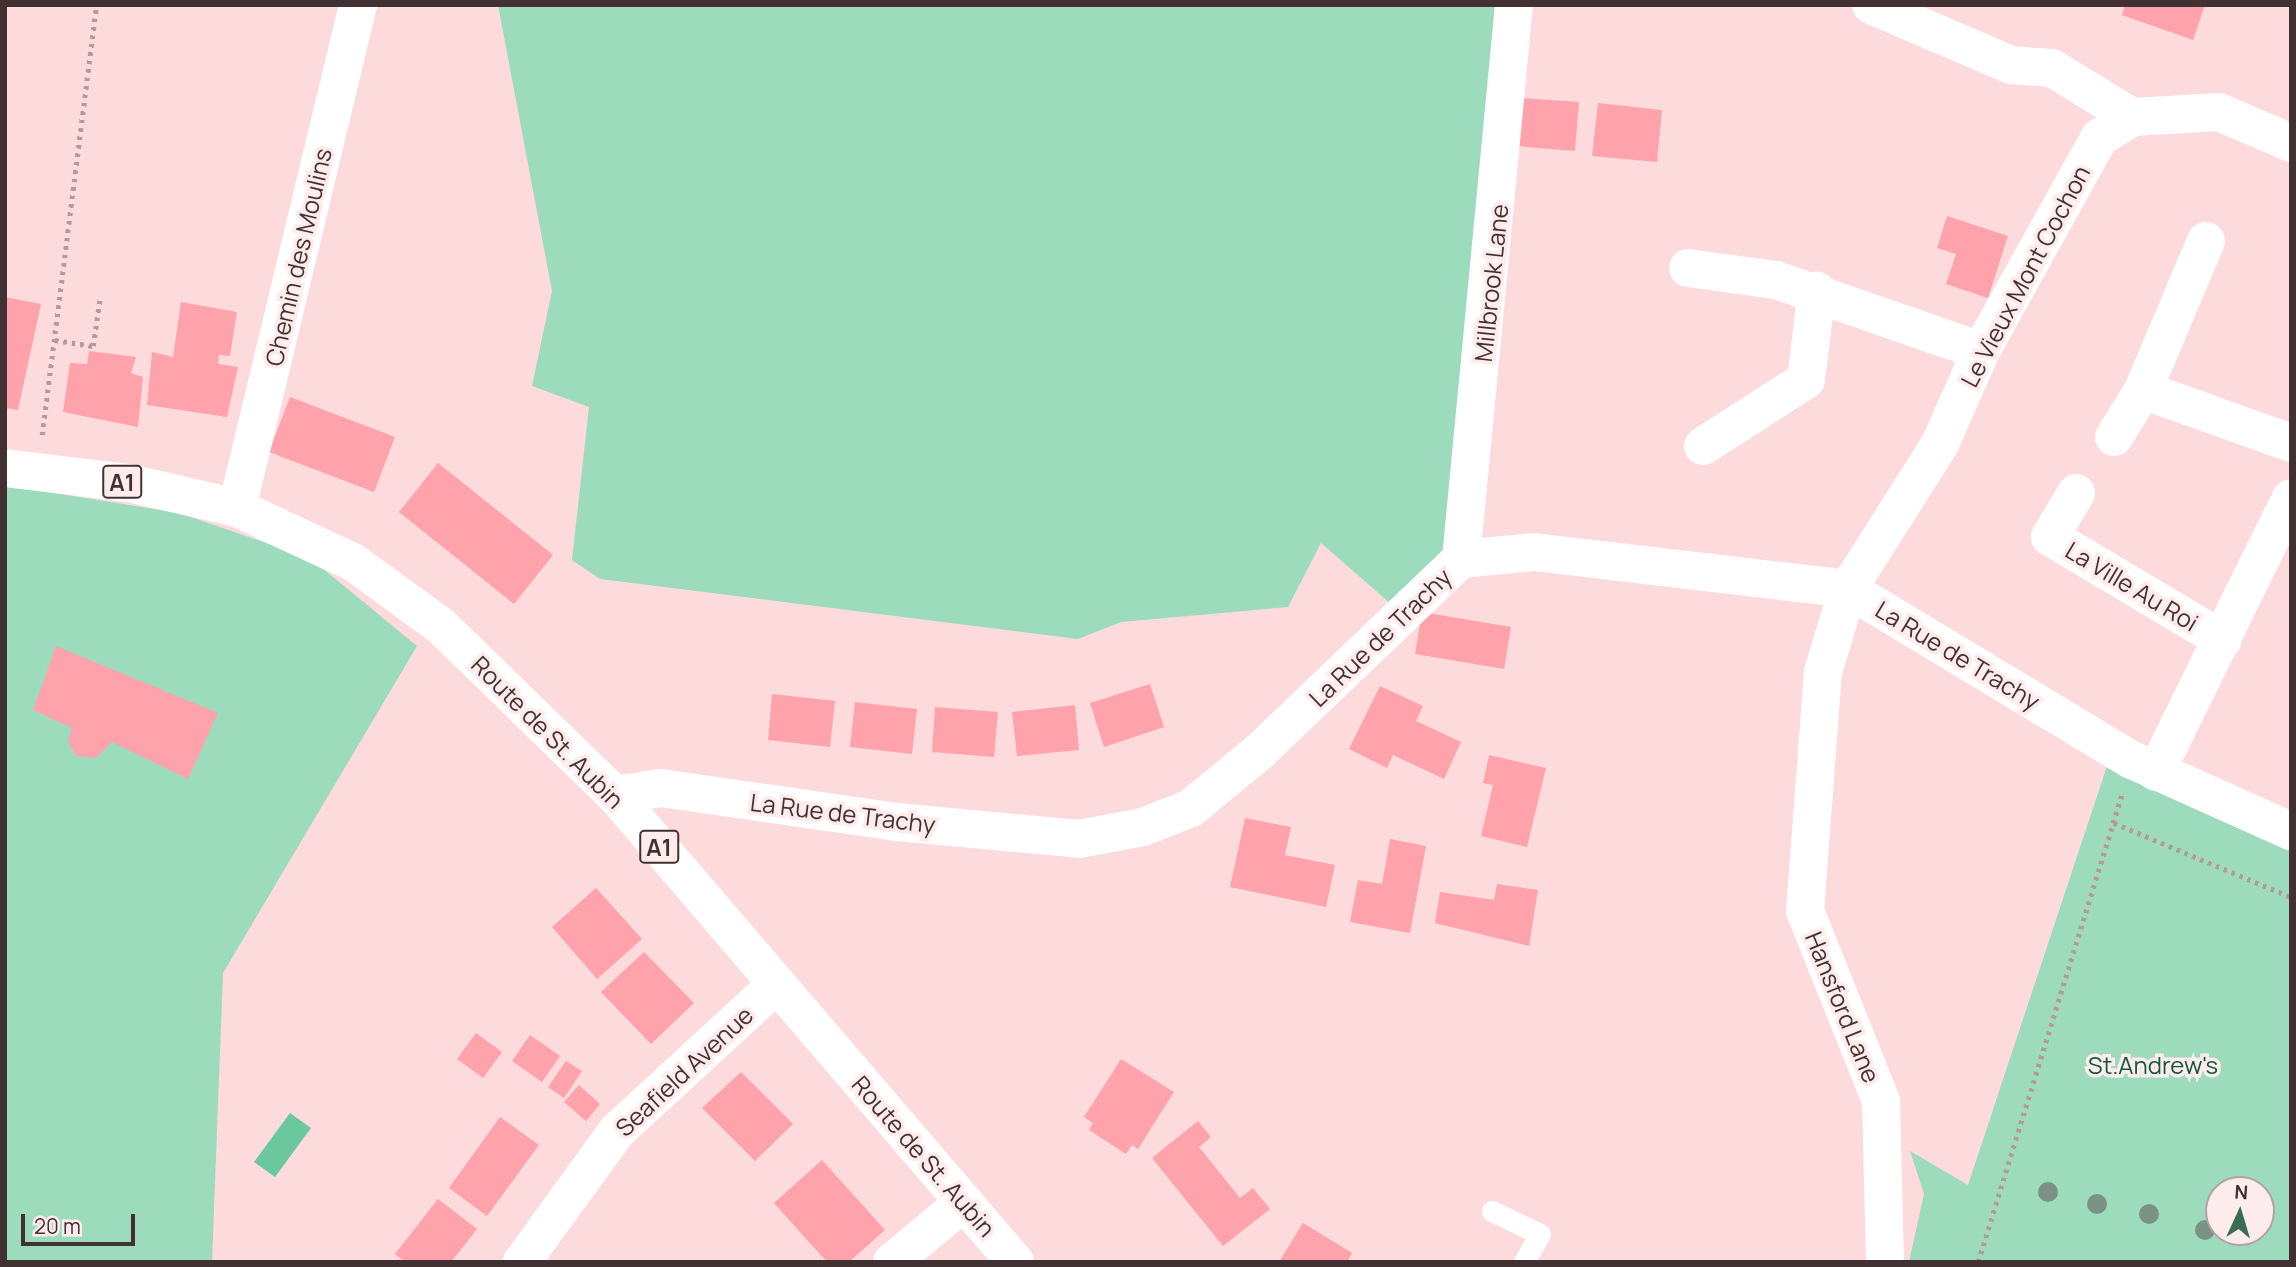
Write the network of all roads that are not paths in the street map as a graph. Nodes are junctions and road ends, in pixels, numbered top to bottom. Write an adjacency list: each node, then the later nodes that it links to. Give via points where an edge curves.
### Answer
1 (358, 5): 17 (street, Chemin des Moulins)
2 (1514, 5): 18 (street, Millbrook Lane)
3 (1871, 5): 4 (street, via 2011,65 2052,68)
4 (2132, 117): 5 (street, Le Vieux Mont Cochon, via 2219,112); 9 (street, Le Vieux Mont Cochon, via 2099,138)
5 (2291, 144)
6 (2206, 242): 10 (street)
7 (1688, 268): 8 (street)
8 (1816, 291): 9 (street); 13 (street, via 1806,380)
9 (1981, 351): 19 (street, Le Vieux Mont Cochon, via 1940,444)
10 (2143, 390): 11 (street); 12 (street)
11 (2114, 437)
12 (2291, 443)
13 (1703, 446)
14 (21, 470): 17 (street, Route de St. Aubin / A1, via 129,482)
15 (2076, 493): 20 (street, La Ville Au Roi, via 2050,537)
16 (2291, 498): 20 (street, La Ville Au Roi)
17 (237, 508): 22 (street, Route de St. Aubin / A1, via 353,562 441,626)
18 (1461, 559): 19 (street, La Rue de Trachy, via 1534,552); 22 (street, La Rue de Trachy, via 1278,734 1191,808 1143,827 1079,838 897,822 661,788)
19 (1848, 589): 21 (street, La Rue de Trachy); 31 (street, Hansford Lane, via 1824,673 1805,911 1881,1101)
20 (2223, 640): 21 (street, La Ville Au Roi)
21 (2144, 766): 23 (street, La Rue de Trachy)
22 (615, 795): 24 (street, Route de St. Aubin / A1)
23 (2291, 831)
24 (776, 985): 25 (street, Route de St. Aubin / A1); 27 (street, Seafield Avenue, via 617,1130)
25 (964, 1202): 28 (street); 29 (street, Route de St. Aubin / A1)
26 (1493, 1211): 30 (lane, via 1540,1234)
27 (522, 1262)
28 (892, 1262)
29 (1015, 1262)
30 (1524, 1262)
31 (1885, 1262)

